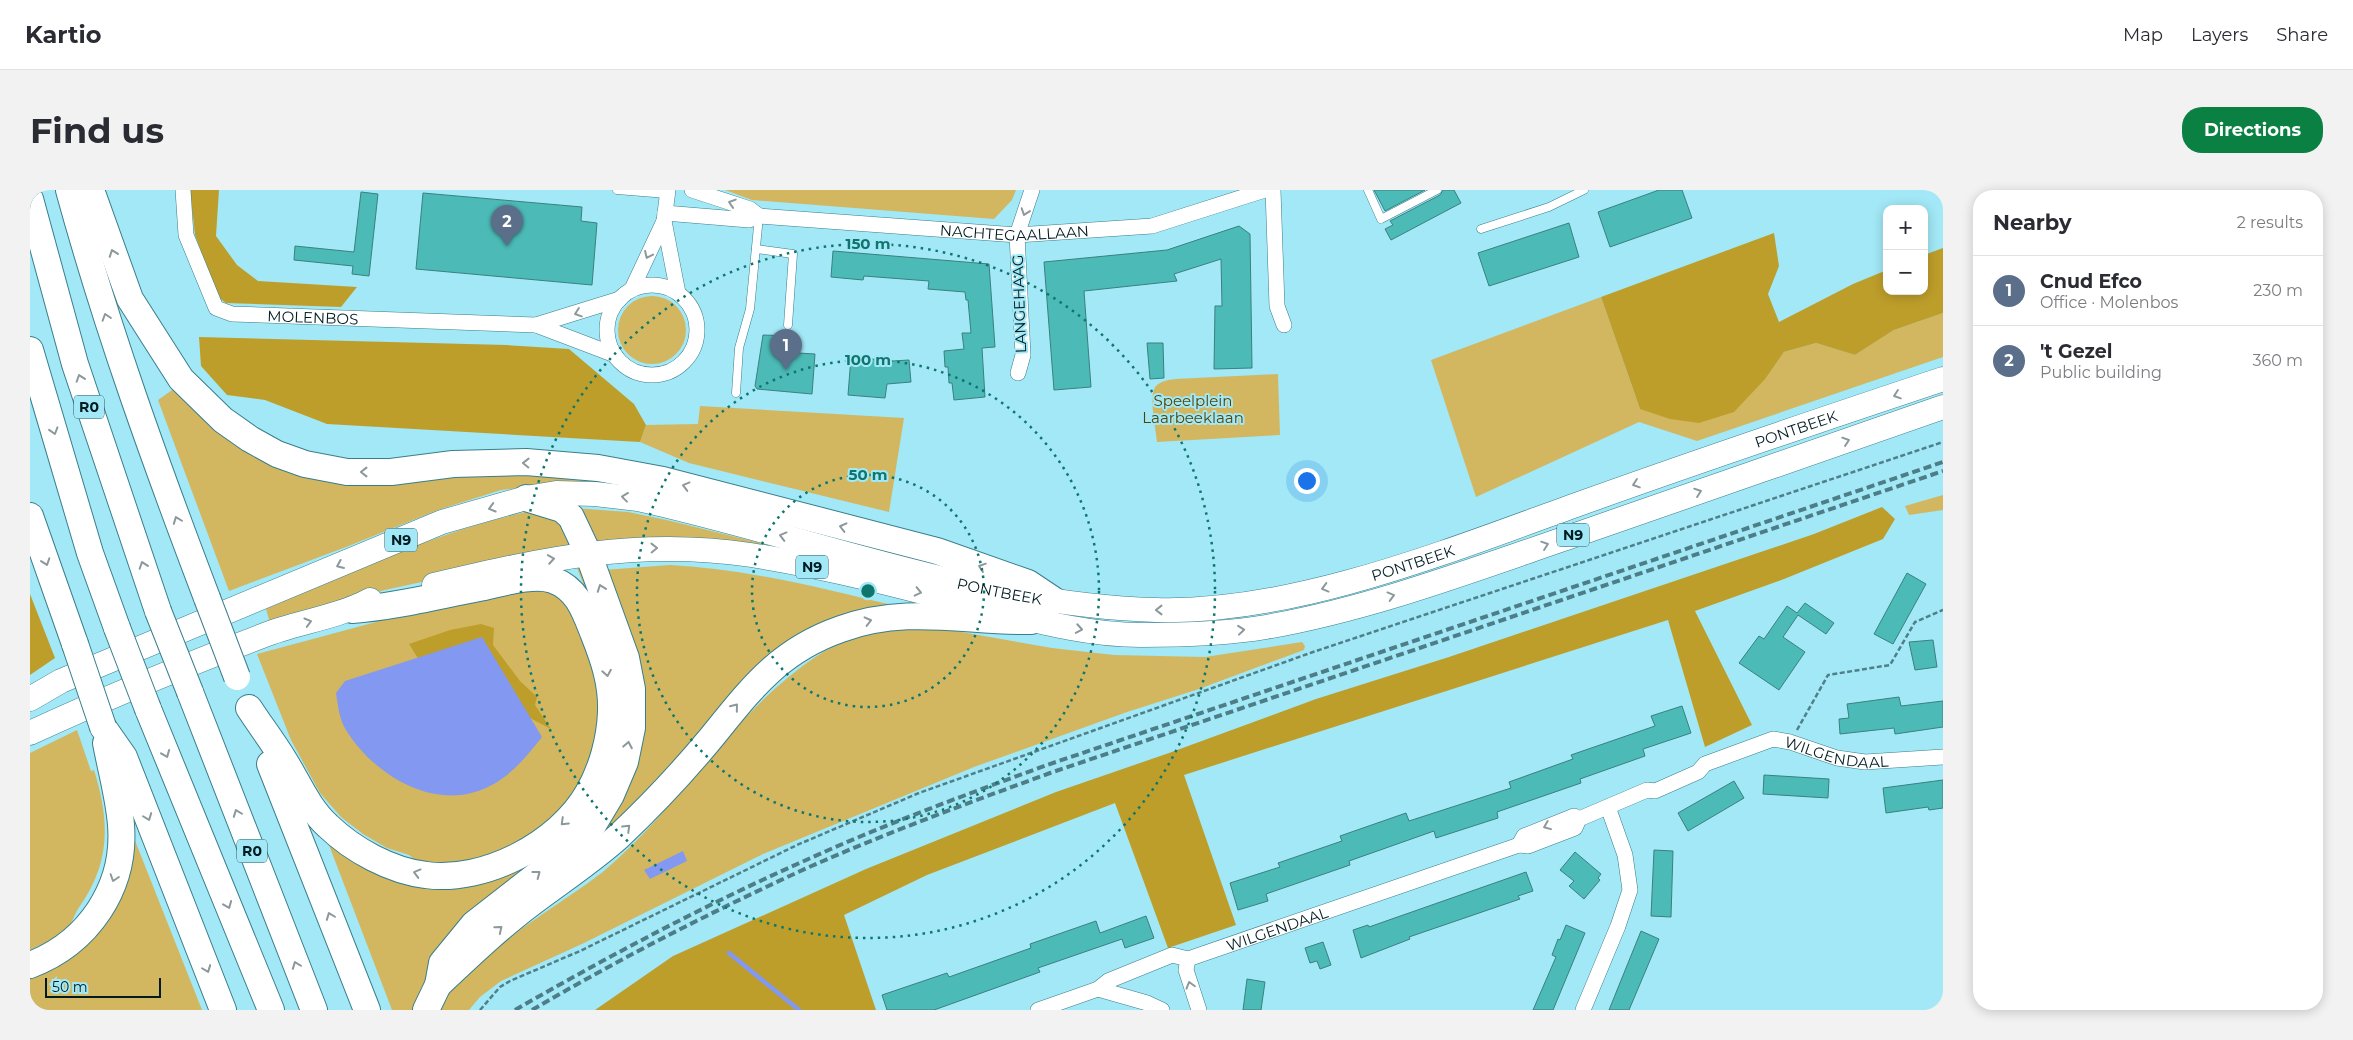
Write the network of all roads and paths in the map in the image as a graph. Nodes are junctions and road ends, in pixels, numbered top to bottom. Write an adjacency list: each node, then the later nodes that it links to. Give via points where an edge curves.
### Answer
1 (69, 190): 40 (highway, one-way to 1, bridge, via 142,423 91,270)
2 (90, 190): 35 (highway, one-way to 2, via 1028,583 937,551 663,480 598,468 526,462 347,472 305,464 277,454 223,420 181,379 130,299)
3 (183, 190): 22 (street, MOLENBOS, via 186,235 216,308 232,314)
4 (617, 190): 12 (lane)
5 (692, 190): 14 (street, NACHTEGAALLAAN, one-way to 5, via 750,209)
6 (1032, 190): 17 (street, one-way to 17)
7 (1265, 190): 17 (street, NACHTEGAALLAAN, via 1152,226)
8 (1273, 190): 24 (street, via 1277,306)
9 (1368, 190): 10 (lane, via 1381,219)
10 (1437, 190)
11 (1584, 190): 16 (lane, via 1549,207)
12 (667, 192): 15 (street)
13 (30, 199): 52 (highway, R0, one-way to 13, bridge, via 158,611 75,364)
14 (759, 216): 15 (street, NACHTEGAALLAAN, via 749,220); 17 (street, NACHTEGAALLAAN); 18 (lane)
15 (664, 217): 19 (street, MOLENBOS, one-way to 19); 20 (street, MOLENBOS)
16 (1481, 229)
17 (1017, 235): 27 (street, LANGEHAAG, via 1023,355)
18 (756, 249): 23 (lane, via 794,254); 29 (lane, via 750,309 739,348)
19 (632, 289): 20 (street, MOLENBOS, via 647,285 663,286); 21 (street, MOLENBOS)
20 (678, 293): 26 (street, MOLENBOS, via 696,318 697,334 689,355 678,366 664,373 640,373)
21 (620, 298): 22 (street, MOLENBOS, one-way to 22); 26 (street, MOLENBOS, via 611,312 607,329)
22 (536, 325): 26 (street, MOLENBOS)
23 (788, 325)
24 (1284, 325)
25 (30, 350): 51 (highway, one-way to 51, bridge, via 90,554 116,628)
26 (615, 355)
27 (1018, 372)
28 (1943, 380): 35 (highway, PONTBEEK / N9, one-way to 35, via 1489,537 1322,589 1208,608 1157,610)
29 (736, 393)
30 (1943, 406): 38 (highway, N9, one-way to 30, via 1137,635 1190,634 1283,623 1414,590)
31 (1943, 442): 55 (path, via 1313,652 919,793 788,849 510,981 500,987)
32 (526, 498): 34 (highway, via 562,509 571,518); 35 (highway, PONTBEEK / N9, one-way to 32, via 947,579 638,499 595,494); 39 (highway, N9, one-way to 39, via 442,522 61,681)
33 (30, 516): 41 (highway, one-way to 41, bridge)
34 (588, 553): 36 (highway, N9, one-way to 34, via 374,598); 38 (highway, N9, one-way to 38, via 668,548 753,556 820,569); 48 (highway, one-way to 34, via 442,963 474,924 564,854 593,825 625,762 632,728 632,689 626,658)
35 (1055, 601)
36 (352, 610): 40 (highway, one-way to 40, via 524,579 550,579 566,586 579,599 607,669 611,711 606,750 588,793 567,820 537,846 479,872 426,875 396,867 362,853 327,826 304,798 284,760); 42 (highway, N9, one-way to 36, via 264,635)
37 (1943, 610): 43 (path, via 1915,622 1890,665 1828,675)
38 (1031, 621): 48 (highway, one-way to 38, via 480,944 617,837 660,795 765,674 803,645 842,628 898,615)
39 (30, 699)
40 (248, 708): 53 (highway, one-way to 40)
41 (103, 727): 47 (highway, one-way to 47, via 121,826 115,876 90,925 47,958); 50 (highway, one-way to 50, via 124,757)
42 (30, 733)
43 (1790, 742): 44 (street, WILGENDAAL, via 1837,758 1865,762); 45 (street, WILGENDAAL, via 1773,739 1705,764 1698,772 1655,791 1647,790)
44 (1943, 758)
45 (1608, 807): 46 (street, WILGENDAAL, via 1579,819 1574,816 1524,836 1519,845); 59 (street, via 1625,855 1630,890)
46 (1188, 959): 49 (street, WILGENDAAL, via 1172,955 1108,980); 58 (street, one-way to 46, via 1186,970)
47 (30, 964)
48 (438, 985): 54 (highway)
49 (1098, 989): 56 (street, WILGENDAAL); 57 (street)
50 (223, 1010)
51 (271, 1010)
52 (314, 1010)
53 (367, 1010)
54 (426, 1010)
55 (480, 1010)
56 (1038, 1010)
57 (1162, 1010)
58 (1199, 1010)
59 (1583, 1010)

